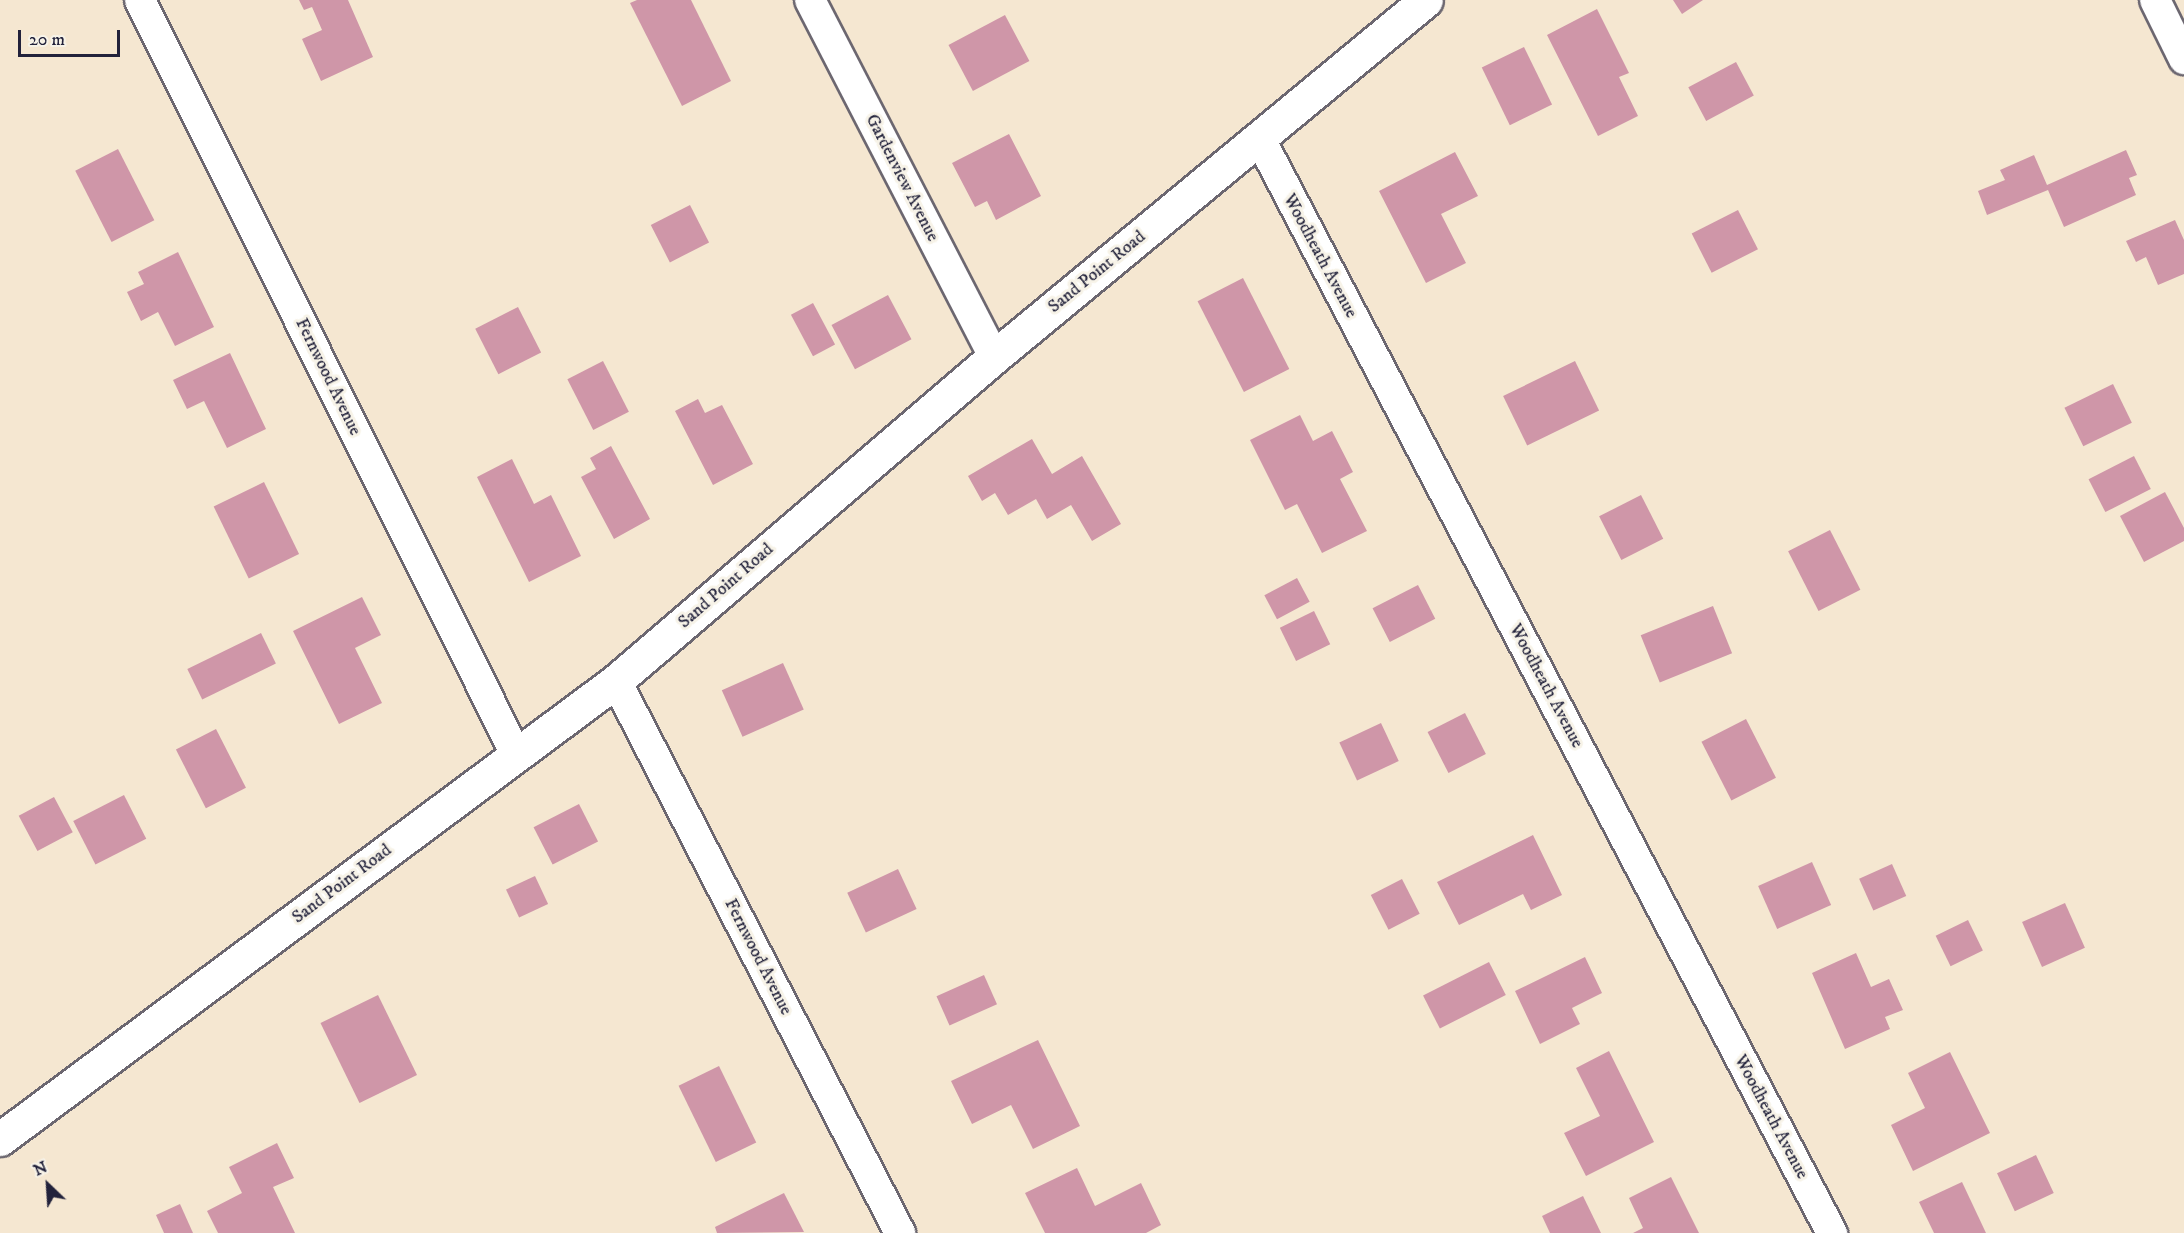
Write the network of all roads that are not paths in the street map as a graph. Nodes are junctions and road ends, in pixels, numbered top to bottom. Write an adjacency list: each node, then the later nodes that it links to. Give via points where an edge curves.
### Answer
1 (141, 0): 9 (street, Fernwood Avenue)
2 (810, 0): 7 (street, Gardenview Avenue)
3 (1426, 0): 6 (street, Sand Point Road)
4 (2155, 0): 5 (street)
5 (2184, 59)
6 (1260, 140): 7 (street, Sand Point Road); 12 (street, Woodheath Avenue)
7 (994, 357): 8 (street, Sand Point Road)
8 (616, 681): 9 (street, Sand Point Road); 11 (street, Fernwood Avenue)
9 (516, 754): 10 (street, Sand Point Road)
10 (0, 1139)
11 (900, 1233)
12 (1832, 1233)

